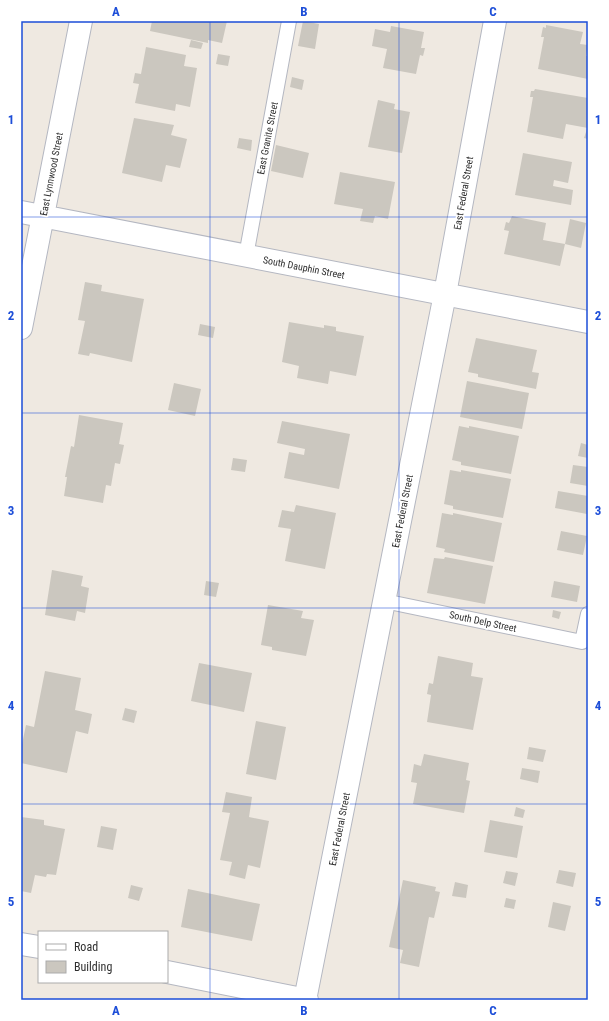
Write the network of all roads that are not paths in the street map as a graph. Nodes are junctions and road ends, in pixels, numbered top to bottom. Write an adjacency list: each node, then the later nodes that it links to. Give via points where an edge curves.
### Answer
1 (81, 21): 5 (street, East Lynnwood Street)
2 (289, 21): 6 (lane, East Granite Street)
3 (495, 21): 7 (street, East Federal Street)
4 (21, 212): 5 (street, South Dauphin Street)
5 (43, 216): 6 (street, South Dauphin Street); 9 (street, East Lynnwood Street)
6 (246, 256): 7 (street, South Dauphin Street)
7 (445, 294): 8 (street, South Dauphin Street); 10 (street, East Federal Street)
8 (588, 322)
9 (21, 328)
10 (384, 601): 11 (lane, South Delp Street, via 582,642); 15 (street, East Federal Street)
11 (588, 614)
12 (21, 944): 13 (street)
13 (38, 947)
14 (168, 972): 15 (street)
15 (306, 1000)

